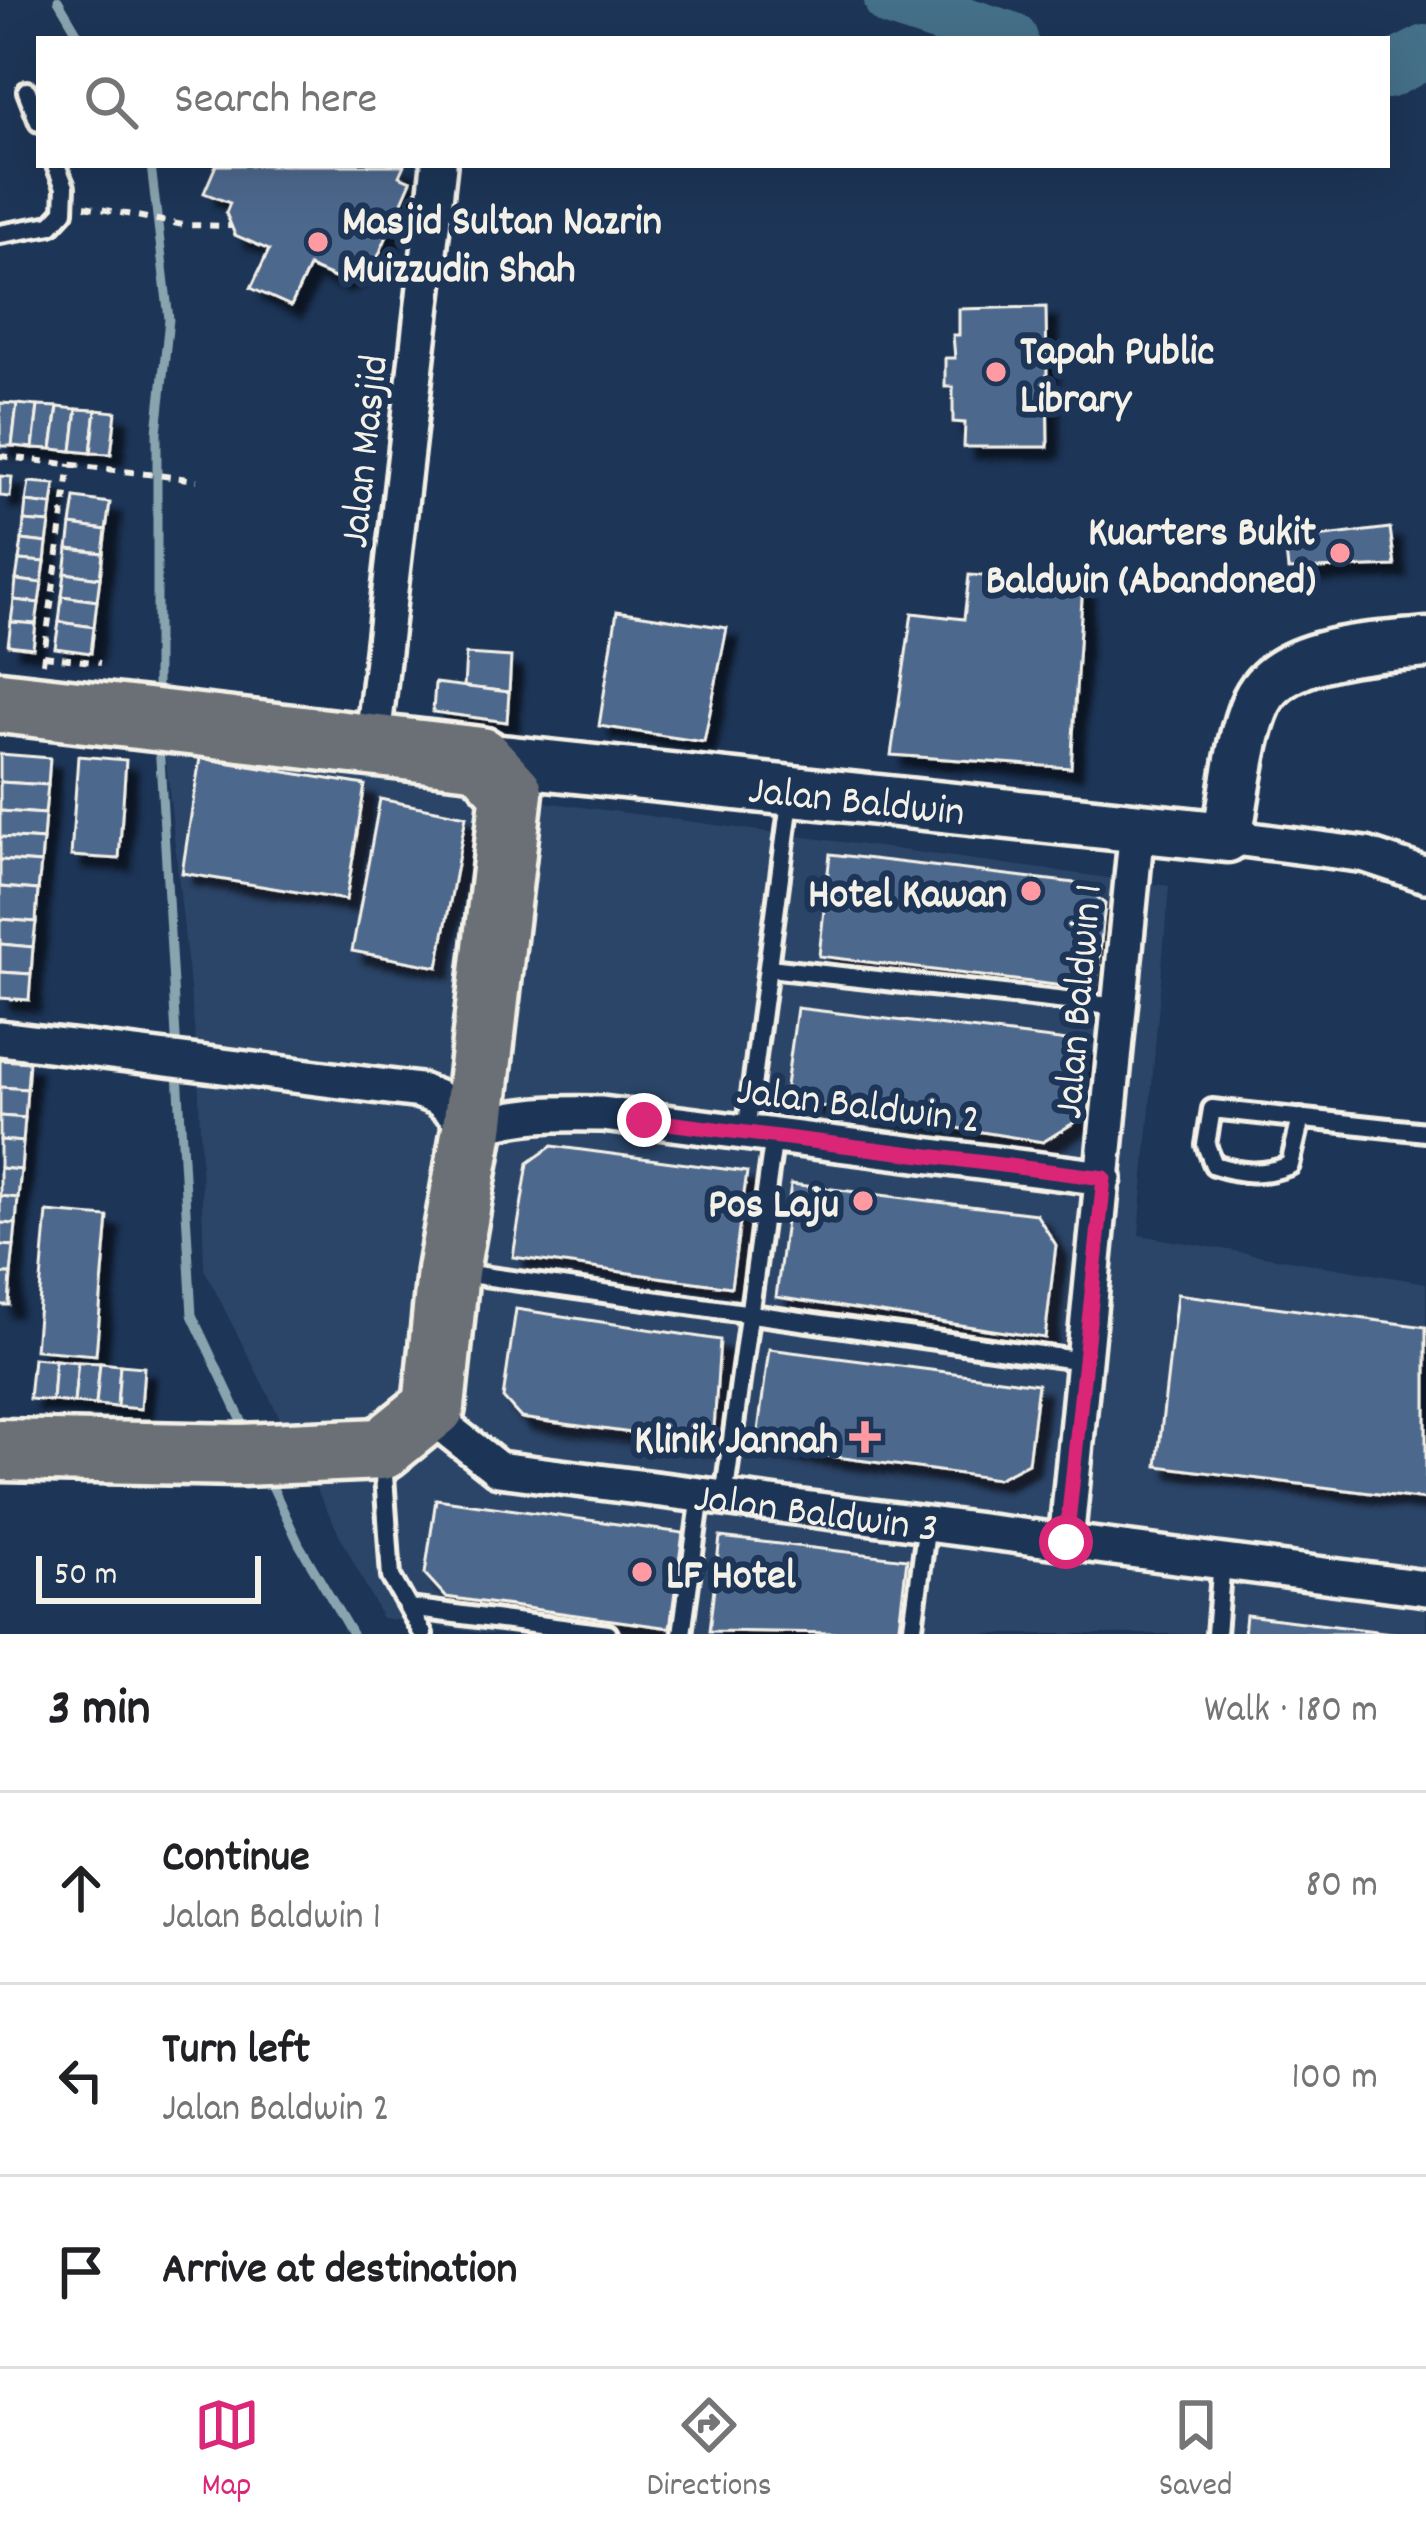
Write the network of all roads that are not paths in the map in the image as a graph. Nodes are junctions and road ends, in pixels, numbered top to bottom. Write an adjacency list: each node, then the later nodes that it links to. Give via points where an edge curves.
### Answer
1 (27, 91): 2 (lane)
2 (36, 114)
3 (57, 168): 5 (lane, via 64,212 51,226)
4 (439, 168): 8 (street, Jalan Masjid)
5 (0, 234)
6 (1426, 643): 12 (street, via 1341,652 1282,671 1258,699)
7 (27, 688): 8 (highway, via 158,721)
8 (372, 747): 9 (highway)
9 (496, 776): 10 (street, Jalan Baldwin, via 569,767); 18 (highway)
10 (792, 791): 11 (street, Jalan Baldwin); 14 (lane)
11 (1140, 828): 12 (street, Jalan Baldwin); 15 (street, Jalan Baldwin 1)
12 (1227, 837): 13 (street, via 1366,855)
13 (1426, 875)
14 (769, 968): 15 (lane); 20 (lane)
15 (1121, 1007): 21 (street, Jalan Baldwin 1)
16 (0, 1038): 18 (street, via 420,1091)
17 (1301, 1118): 17 (lane, via 1212,1108 1206,1144 1214,1165 1268,1174 1290,1165); 19 (lane)
18 (473, 1129): 20 (street, Jalan Baldwin 2, via 536,1113 602,1114); 22 (highway)
19 (1426, 1132)
20 (760, 1134): 21 (street, Jalan Baldwin 2); 23 (lane)
21 (1104, 1178): 24 (street, Jalan Baldwin 1)
22 (448, 1271): 23 (lane); 25 (highway)
23 (749, 1316): 24 (lane); 27 (lane)
24 (1083, 1361): 29 (street, Jalan Baldwin 1)
25 (406, 1431): 26 (highway, via 257,1455); 27 (street, Jalan Baldwin 3, via 451,1432 498,1469); 32 (lane, via 391,1577)
26 (0, 1450)
27 (712, 1496): 28 (street, Jalan Baldwin 3); 35 (lane)
28 (927, 1524): 29 (street, Jalan Baldwin 3); 36 (lane)
29 (1066, 1542): 30 (street)
30 (1222, 1561): 31 (street); 37 (lane)
31 (1426, 1588)
32 (409, 1608): 33 (lane); 34 (lane)
33 (423, 1634)
34 (608, 1634)
35 (682, 1634)
36 (912, 1634)
37 (1216, 1634)

